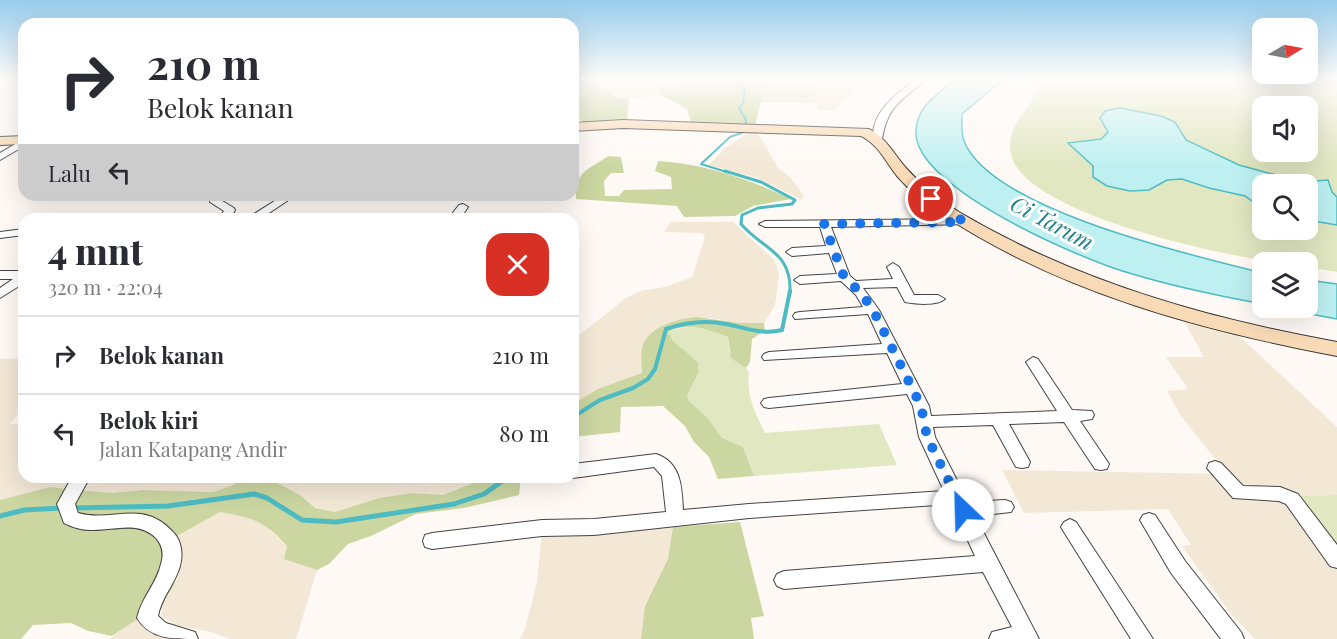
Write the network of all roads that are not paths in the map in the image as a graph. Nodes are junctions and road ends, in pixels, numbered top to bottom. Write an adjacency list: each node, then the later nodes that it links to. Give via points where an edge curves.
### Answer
1 (888, 108): 3 (street)
2 (579, 126): 3 (street, via 856,130)
3 (878, 139): 14 (street, via 920,190)
4 (0, 141): 5 (street)
5 (18, 141)
6 (18, 145): 7 (street)
7 (0, 157)
8 (216, 201): 11 (street, via 230,210)
9 (281, 201): 12 (street)
10 (463, 207): 13 (street)
11 (228, 213)
12 (262, 213)
13 (458, 213)
14 (964, 222): 16 (street); 33 (street, via 1052,267 1123,296 1222,325)
15 (765, 224): 16 (street)
16 (824, 224): 19 (street)
17 (18, 233): 18 (street)
18 (0, 235)
19 (833, 249): 20 (street); 26 (street)
20 (792, 252)
21 (893, 267): 27 (street)
22 (0, 275): 23 (street)
23 (18, 276)
24 (18, 280): 28 (street)
25 (800, 280): 26 (street)
26 (848, 281): 27 (street); 30 (street)
27 (900, 283): 29 (street, via 910,299)
28 (0, 294)
29 (938, 299)
30 (873, 310): 31 (street); 32 (street)
31 (800, 316)
32 (891, 348): 34 (street); 36 (street)
33 (1337, 349)
34 (769, 357)
35 (1033, 362): 39 (street)
36 (912, 388): 37 (street); 41 (street, via 921,406)
37 (769, 403)
38 (1086, 415): 39 (street)
39 (1068, 416): 40 (street); 43 (street)
40 (998, 419): 41 (street); 42 (street)
41 (923, 422): 47 (street)
42 (1022, 462)
43 (1101, 464)
44 (1215, 468): 53 (street, via 1239,493 1280,494 1292,499)
45 (579, 470): 49 (street, via 656,460 665,463 670,470)
46 (78, 483): 57 (street, via 66,504 70,518 81,524 140,521 165,536 173,550 171,567 154,595 148,621 154,628)
47 (959, 503): 48 (street); 49 (street); 54 (street)
48 (1005, 507)
49 (675, 518): 52 (street)
50 (1149, 520): 60 (street, via 1178,567)
51 (1070, 527): 59 (street)
52 (432, 541)
53 (1337, 560)
54 (988, 563): 55 (street); 56 (street)
55 (784, 580)
56 (1028, 637): 58 (street)
57 (188, 639)
58 (999, 639)
59 (1143, 639)
60 (1234, 639)

